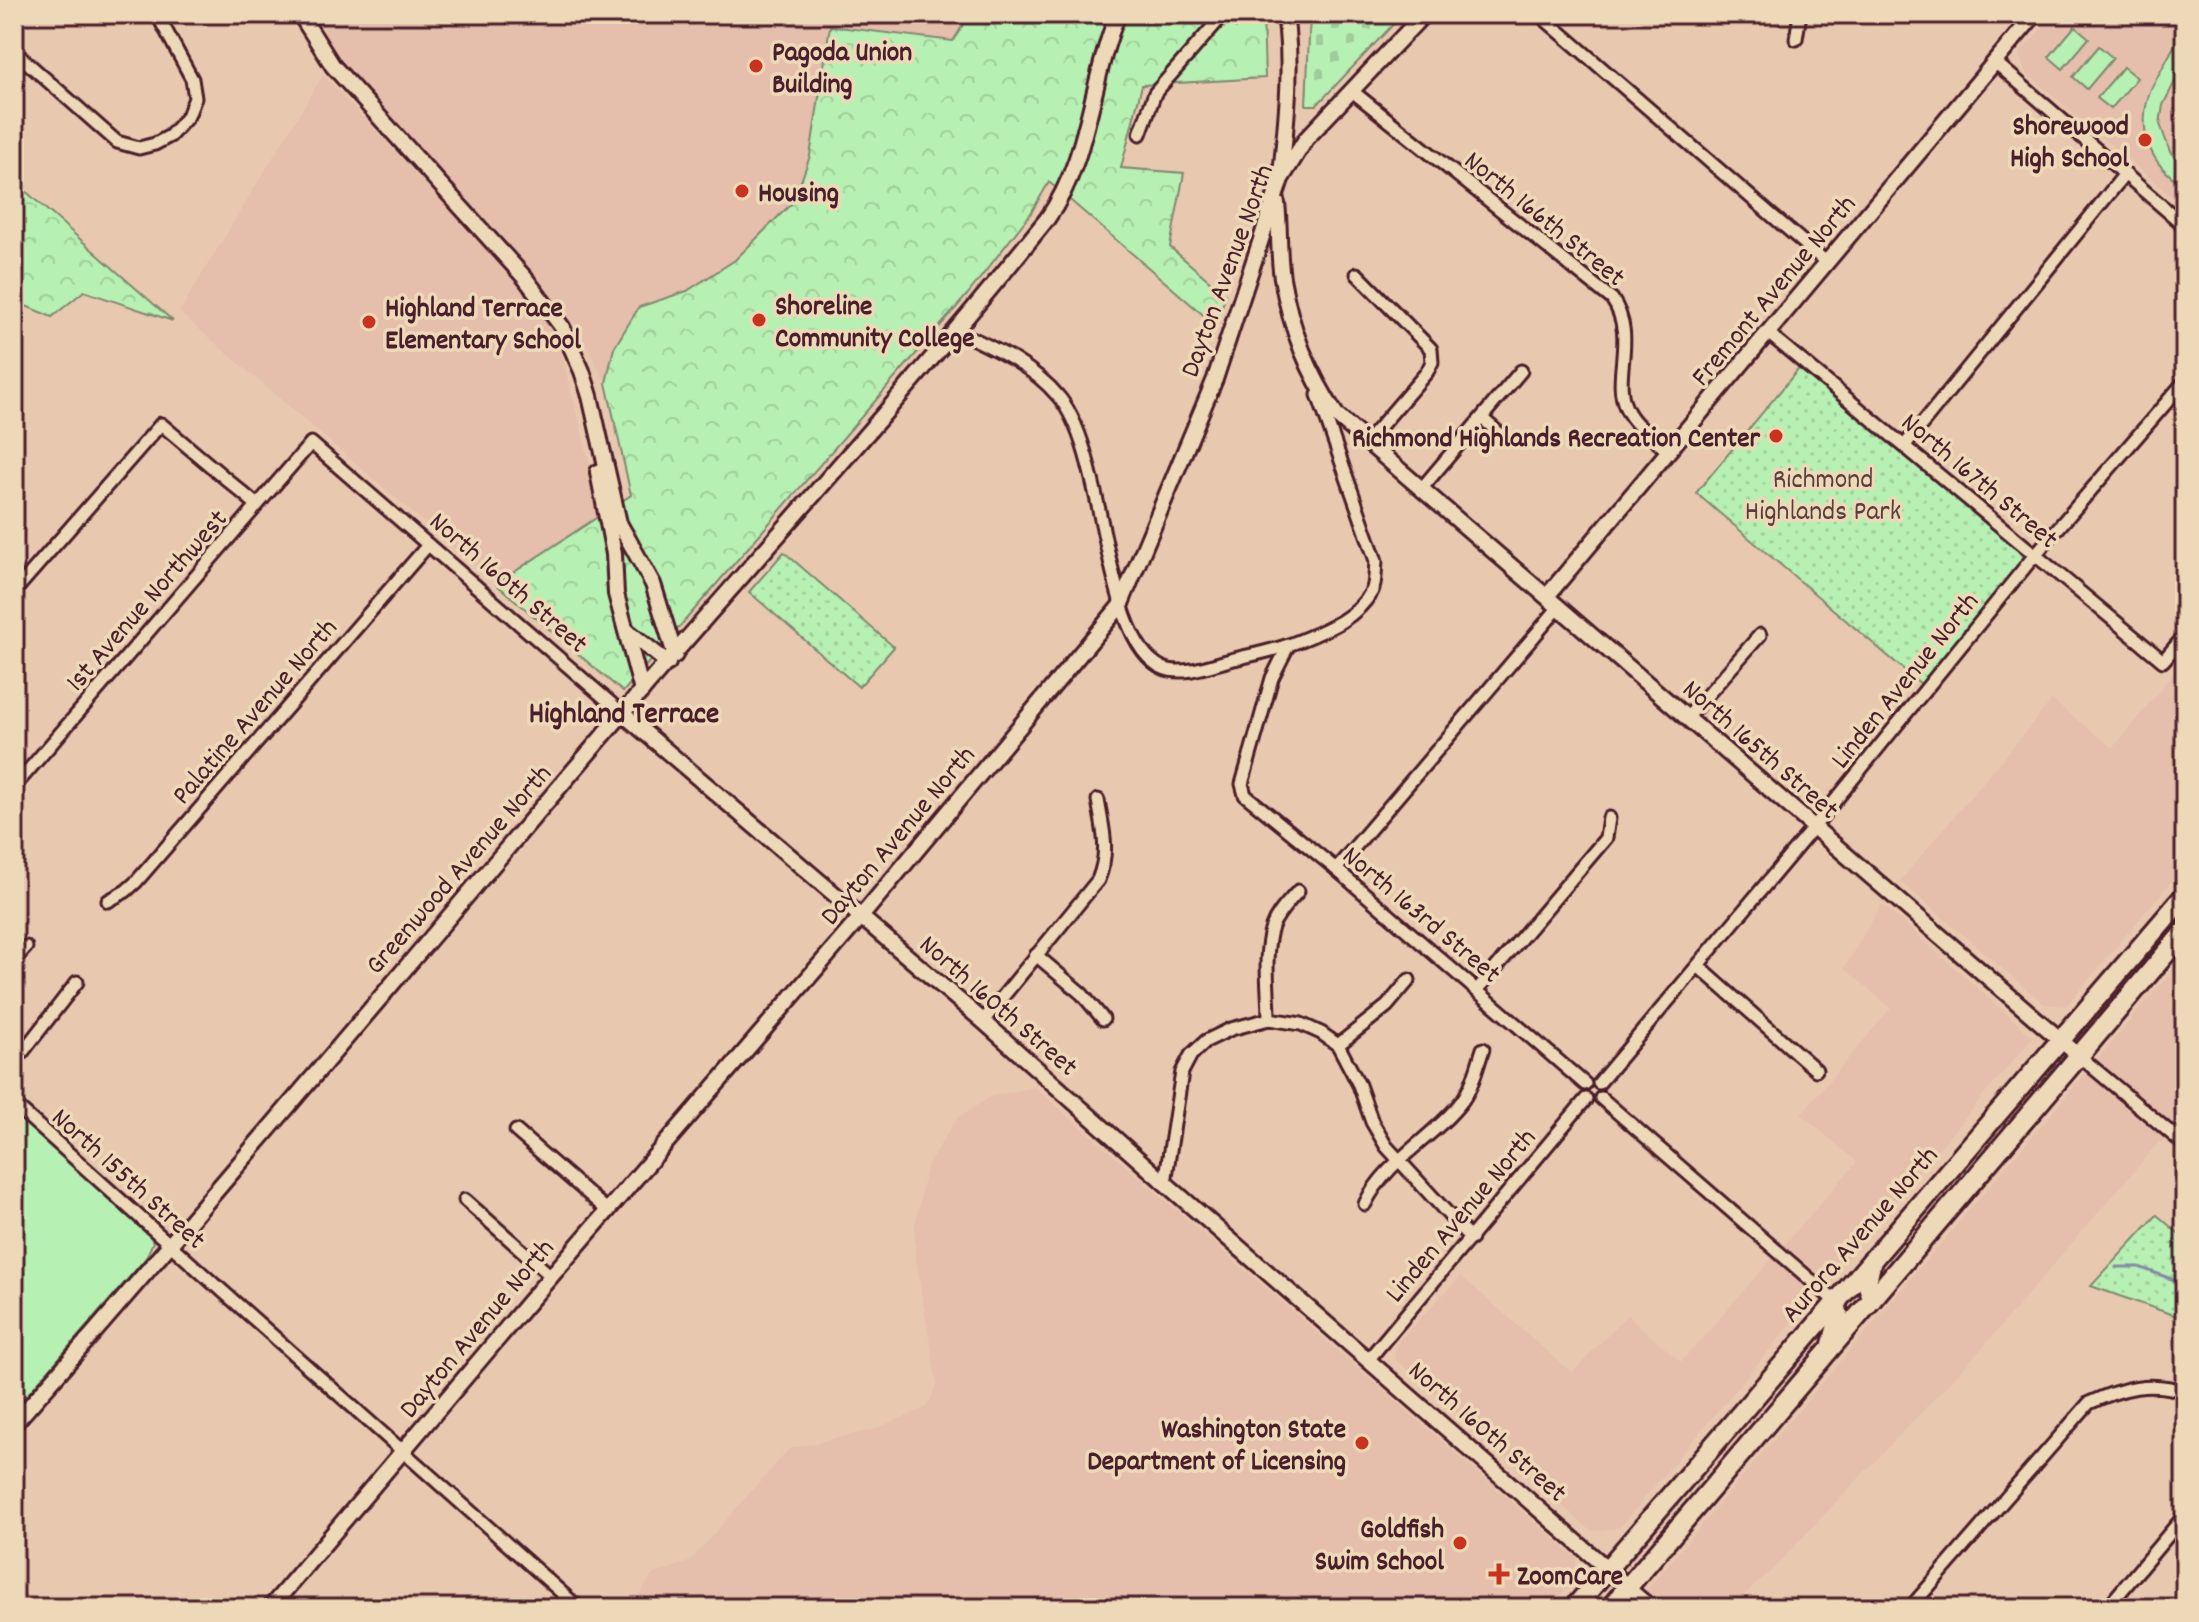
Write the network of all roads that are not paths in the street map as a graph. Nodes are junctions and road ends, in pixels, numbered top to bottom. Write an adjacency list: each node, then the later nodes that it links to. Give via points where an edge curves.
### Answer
1 (157, 14): 11 (street, via 192,79 195,98 188,116 155,144 139,148 117,142)
2 (300, 14): 30 (street, via 333,66 525,278 562,327)
3 (1118, 14): 25 (street, Greenwood Avenue North, via 1076,165 1060,200)
4 (1224, 14): 15 (street, via 1155,93)
5 (1285, 14): 14 (street)
6 (1424, 14): 13 (street, Dayton Avenue North)
7 (1539, 14): 23 (street)
8 (1800, 14): 10 (street)
9 (2035, 14): 12 (street, Fremont Avenue North)
10 (1796, 39)
11 (14, 51)
12 (1995, 62): 17 (street); 23 (street, Fremont Avenue North)
13 (1352, 91): 16 (street, Dayton Avenue North); 36 (street, North 166th Street, via 1612,299 1624,329 1626,408)
14 (1287, 123): 16 (street, via 1296,133); 18 (street)
15 (1140, 134)
16 (1310, 135): 18 (street, Dayton Avenue North)
17 (2125, 174): 20 (street); 35 (street)
18 (1281, 179): 19 (street, Dayton Avenue North)
19 (1276, 199): 21 (street, North 165th Street); 22 (street, Dayton Avenue North)
20 (2185, 226)
21 (1281, 261): 22 (street, via 1269,256); 29 (street, North 165th Street, via 1292,323)
22 (1253, 263): 43 (street, Dayton Avenue North, via 1215,379)
23 (1827, 263): 26 (street, Fremont Avenue North)
24 (1357, 274): 34 (street, via 1431,349 1432,362)
25 (957, 331): 43 (street, via 1008,356 1060,397 1089,461); 49 (street, Greenwood Avenue North)
26 (1768, 333): 35 (street, North 167th Street); 36 (street, Fremont Avenue North)
27 (1521, 371): 31 (street)
28 (2185, 381): 40 (street, Linden Avenue North)
29 (1314, 382): 34 (street, North 165th Street, via 1337,416); 48 (street, via 1376,561 1373,589 1358,607 1339,624)
30 (590, 396): 45 (street, via 591,440); 49 (street, via 619,523 653,584)
31 (1482, 418): 32 (street); 37 (street)
32 (1500, 434)
33 (311, 443): 38 (street, 1st Avenue Northwest); 39 (street, North 160th Street)
34 (1366, 443): 37 (street, North 165th Street)
35 (1905, 445): 40 (street, North 167th Street)
36 (1669, 452): 42 (street, Fremont Avenue North)
37 (1422, 488): 42 (street, North 165th Street)
38 (257, 505): 41 (street, via 161,424); 53 (street, 1st Avenue Northwest)
39 (428, 545): 51 (street, North 160th Street); 60 (street, Palatine Avenue North, via 136,882)
40 (2034, 556): 47 (street, North 167th Street, via 2163,661); 56 (street, Linden Avenue North)
41 (14, 592)
42 (1547, 596): 44 (street, North 165th Street)
43 (1120, 606): 48 (street, via 1139,643 1163,668 1181,671); 61 (street, Dayton Avenue North)
44 (1559, 607): 52 (street, North 165th Street); 57 (street)
45 (626, 629): 49 (street); 50 (street)
46 (1760, 635): 52 (street)
47 (2185, 635)
48 (1288, 646): 57 (street, North 163rd Street, via 1272,678 1242,784 1245,795)
49 (671, 659): 50 (street, Greenwood Avenue North)
50 (642, 691): 51 (street, Greenwood Avenue North)
51 (622, 713): 61 (street, North 160th Street); 92 (street, Greenwood Avenue North)
52 (1687, 718): 56 (street, North 165th Street)
53 (14, 787)
54 (1098, 800): 64 (street, via 1106,846 1102,871)
55 (1609, 818): 69 (street, via 1606,838)
56 (1813, 828): 66 (street, Linden Avenue North); 73 (street, North 165th Street)
57 (1336, 869): 69 (street, North 163rd Street)
58 (1298, 891): 71 (street, via 1272,926)
59 (2185, 895): 73 (main road, Aurora Avenue North)
60 (108, 901)
61 (860, 918): 72 (street, North 160th Street); 90 (street, Dayton Avenue North)
62 (2185, 931): 76 (main road, Aurora Avenue North)
63 (26, 947): 65 (street)
64 (1036, 955): 70 (street); 72 (street)
65 (14, 960)
66 (1698, 966): 78 (street); 79 (street, Linden Avenue North)
67 (1409, 980): 74 (street, via 1387,1006)
68 (77, 982): 77 (street)
69 (1477, 990): 80 (street, North 163rd Street)
70 (1103, 1019)
71 (1269, 1019): 74 (street, via 1301,1024); 87 (street, via 1231,1029 1191,1055 1182,1072)
72 (983, 1021): 87 (street, North 160th Street)
73 (2060, 1040): 76 (street, North 165th Street); 93 (main road, Aurora Avenue North)
74 (1338, 1045): 86 (street, via 1372,1122)
75 (1483, 1049): 86 (street, via 1460,1104)
76 (2078, 1055): 85 (street, North 165th Street); 95 (main road, Aurora Avenue North)
77 (14, 1063)
78 (1816, 1070)
79 (1599, 1083): 80 (street); 81 (street)
80 (1585, 1084): 82 (street)
81 (1601, 1098): 82 (street); 96 (street)
82 (1586, 1099): 91 (street, Linden Avenue North)
83 (14, 1104): 92 (street, North 155th Street)
84 (516, 1131): 90 (street)
85 (2185, 1145)
86 (1399, 1162): 89 (street, via 1371,1190); 91 (street)
87 (1165, 1183): 98 (street, North 160th Street)
88 (465, 1200): 94 (street)
89 (1365, 1204)
90 (607, 1210): 94 (street, Dayton Avenue North)
91 (1471, 1239): 98 (street, Linden Avenue North)
92 (171, 1246): 100 (street, Greenwood Avenue North); 101 (street, North 155th Street)
93 (1872, 1260): 95 (main road, via 1867,1282); 96 (main road, Aurora Avenue North)
94 (551, 1276): 101 (street, Dayton Avenue North)
95 (1872, 1299): 97 (main road, Aurora Avenue North)
96 (1836, 1302): 97 (main road, via 1839,1318); 103 (main road, Aurora Avenue North)
97 (1832, 1344): 104 (main road, Aurora Avenue North)
98 (1368, 1360): 103 (street, North 160th Street)
99 (2185, 1392): 110 (street, via 2148,1386 2120,1389 2089,1403)
100 (14, 1424)
101 (403, 1453): 105 (street, Dayton Avenue North); 106 (street, North 155th Street)
102 (2185, 1515): 111 (street)
103 (1607, 1569): 104 (street, North 160th Street); 107 (main road, Aurora Avenue North)
104 (1628, 1587): 108 (main road, Aurora Avenue North); 109 (street, North 160th Street)
105 (270, 1608)
106 (579, 1608)
107 (1574, 1608)
108 (1610, 1608)
109 (1653, 1608)
110 (1910, 1608)
111 (2107, 1608)

